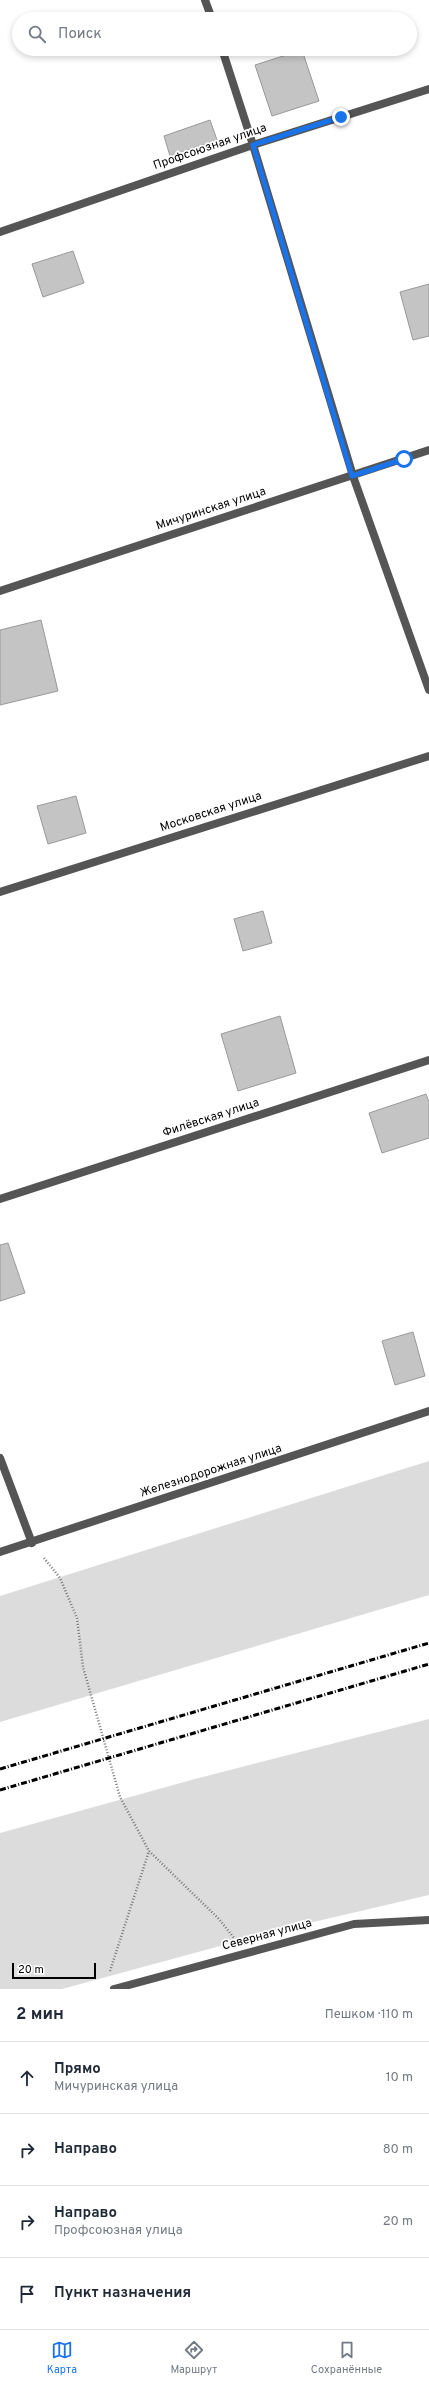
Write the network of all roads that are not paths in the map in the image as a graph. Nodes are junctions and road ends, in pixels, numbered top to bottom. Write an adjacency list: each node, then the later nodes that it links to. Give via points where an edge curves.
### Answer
1 (206, 0): 2 (street)
2 (210, 12)
3 (224, 56): 5 (street)
4 (429, 89): 5 (street, Профсоюзная улица)
5 (253, 145): 6 (street, Профсоюзная улица); 8 (street)
6 (0, 232)
7 (429, 450): 8 (street, Мичуринская улица)
8 (352, 476): 9 (street, Мичуринская улица); 10 (street)
9 (0, 591)
10 (429, 690)
11 (429, 756): 12 (street, Московская улица)
12 (0, 892)
13 (429, 1060): 14 (street, Филёвская улица)
14 (0, 1199)
15 (429, 1411): 17 (street, Железнодорожная улица)
16 (0, 1458): 17 (street)
17 (32, 1543): 18 (street, Железнодорожная улица)
18 (0, 1552)
19 (429, 1920): 20 (street, Северная улица, via 354,1924)
20 (114, 1989)

